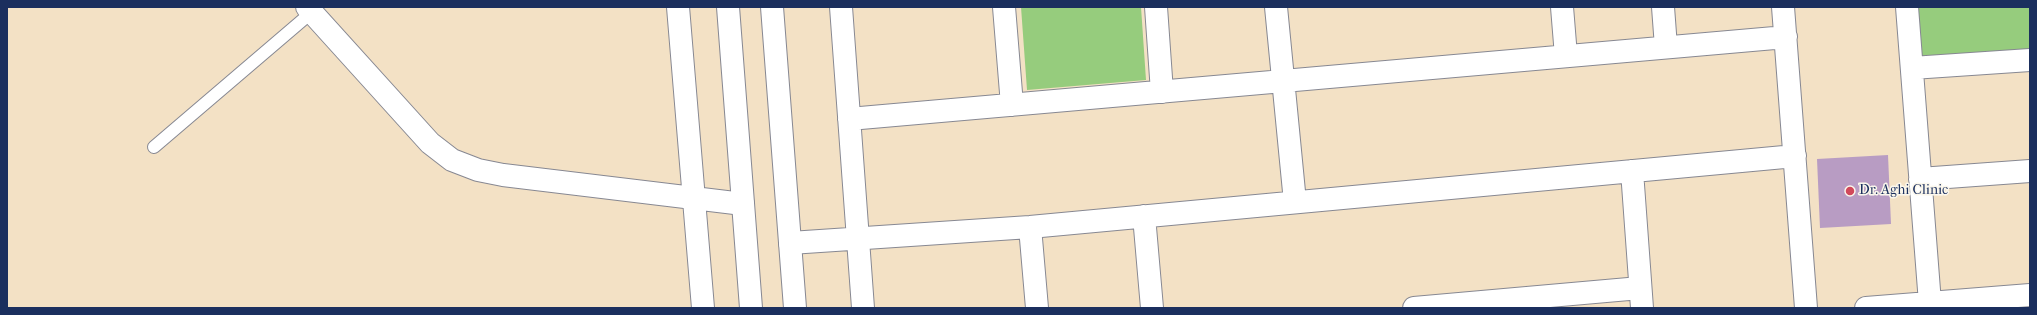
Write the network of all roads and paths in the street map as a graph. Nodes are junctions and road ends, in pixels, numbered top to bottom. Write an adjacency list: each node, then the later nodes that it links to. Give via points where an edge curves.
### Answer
1 (678, 7): 27 (street)
2 (728, 7): 29 (street)
3 (772, 7): 33 (street)
4 (841, 7): 21 (street)
5 (1004, 7): 20 (street)
6 (1156, 7): 19 (street)
7 (1276, 7): 18 (street)
8 (1562, 7): 15 (street)
9 (1663, 7): 14 (street)
10 (1783, 7): 13 (street)
11 (1907, 7): 17 (street)
12 (310, 10): 22 (lane); 27 (street, via 430,143 452,160 478,170 503,175)
13 (1786, 37): 14 (street); 23 (street)
14 (1666, 47): 15 (street)
15 (1566, 56): 18 (street)
16 (2030, 60): 17 (street)
17 (1912, 68): 26 (street)
18 (1283, 81): 19 (street); 28 (street)
19 (1162, 92): 20 (street)
20 (1012, 106): 21 (street)
21 (849, 120): 32 (street)
22 (154, 147)
23 (1795, 156): 24 (street); 45 (street)
24 (1632, 171): 28 (street); 35 (street)
25 (2030, 171): 26 (street)
26 (1920, 179): 37 (street)
27 (694, 199): 29 (street); 38 (street)
28 (1295, 202): 30 (street)
29 (743, 204): 39 (street)
30 (1144, 216): 31 (street); 43 (street)
31 (1030, 227): 32 (street); 42 (street)
32 (858, 239): 33 (street); 41 (street)
33 (790, 243): 40 (street)
34 (2030, 295): 37 (street)
35 (1641, 298): 36 (street)
36 (1519, 303): 44 (street)
37 (1930, 303): 46 (street)
38 (702, 308)
39 (751, 308)
40 (795, 308)
41 (864, 308)
42 (1037, 308)
43 (1152, 308)
44 (1414, 308)
45 (1806, 308)
46 (1866, 308)

